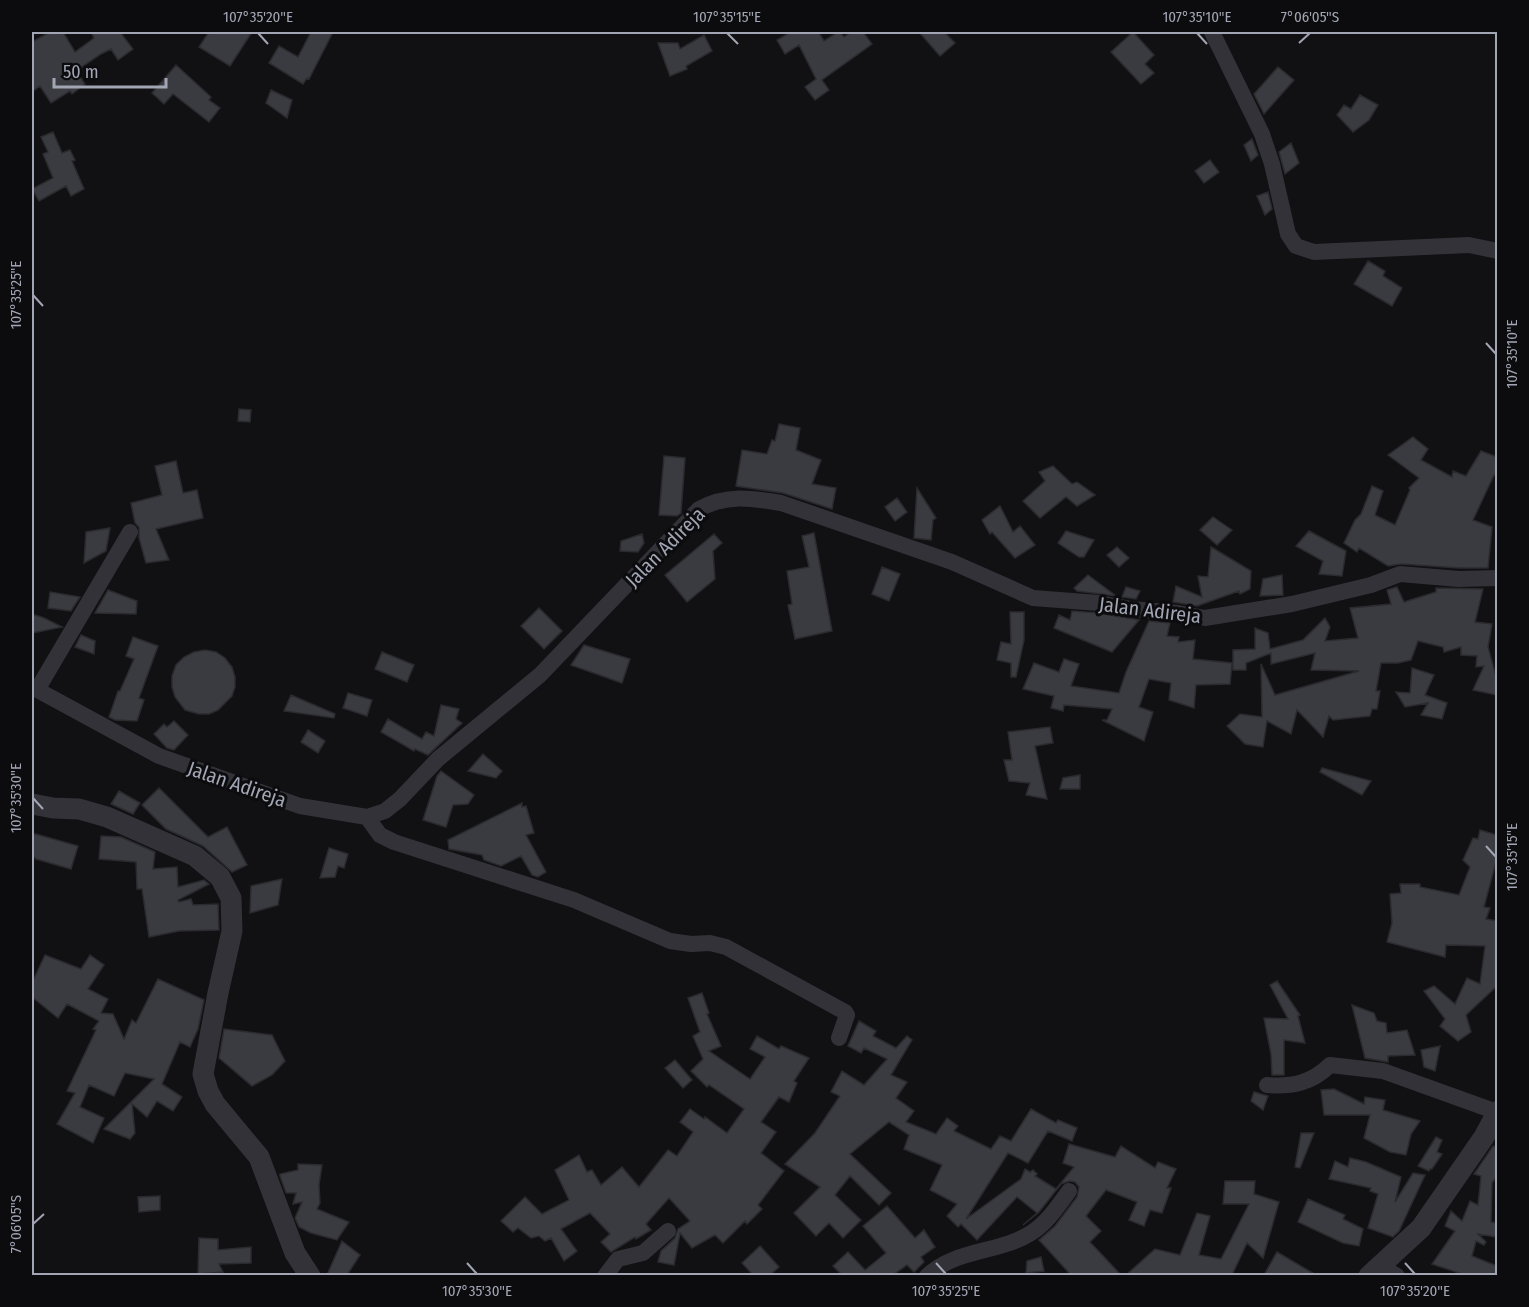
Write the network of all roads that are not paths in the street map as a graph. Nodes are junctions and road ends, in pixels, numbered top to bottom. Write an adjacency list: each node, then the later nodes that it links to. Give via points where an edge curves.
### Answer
1 (1212, 32): 2 (street, via 1262,134 1288,234 1296,246 1314,252 1469,245)
2 (1497, 251)
3 (130, 532): 5 (street)
4 (1497, 578): 7 (street, Jalan Adireja, via 1400,574 1292,604 1205,618 1033,598 952,561 781,504 725,498 699,509 540,675 438,759 385,811)
5 (34, 688): 7 (street, Jalan Adireja, via 159,756 300,806)
6 (32, 804): 14 (street, via 79,809 107,817 195,856 220,877 231,898 232,931 203,1074 215,1104 259,1157 295,1253)
7 (367, 817): 8 (street, via 380,835 394,842 555,893 670,941 726,947 845,1012)
8 (839, 1038)
9 (1267, 1085): 10 (street, via 1294,1085 1320,1075 1330,1065 1376,1069)
10 (1497, 1111): 13 (street, via 1484,1137 1421,1228)
11 (1069, 1191): 16 (street, via 1031,1234 946,1263)
12 (668, 1231): 15 (street, via 643,1253 618,1258)
13 (1382, 1272)
14 (310, 1275)
15 (605, 1275)
16 (927, 1275)

